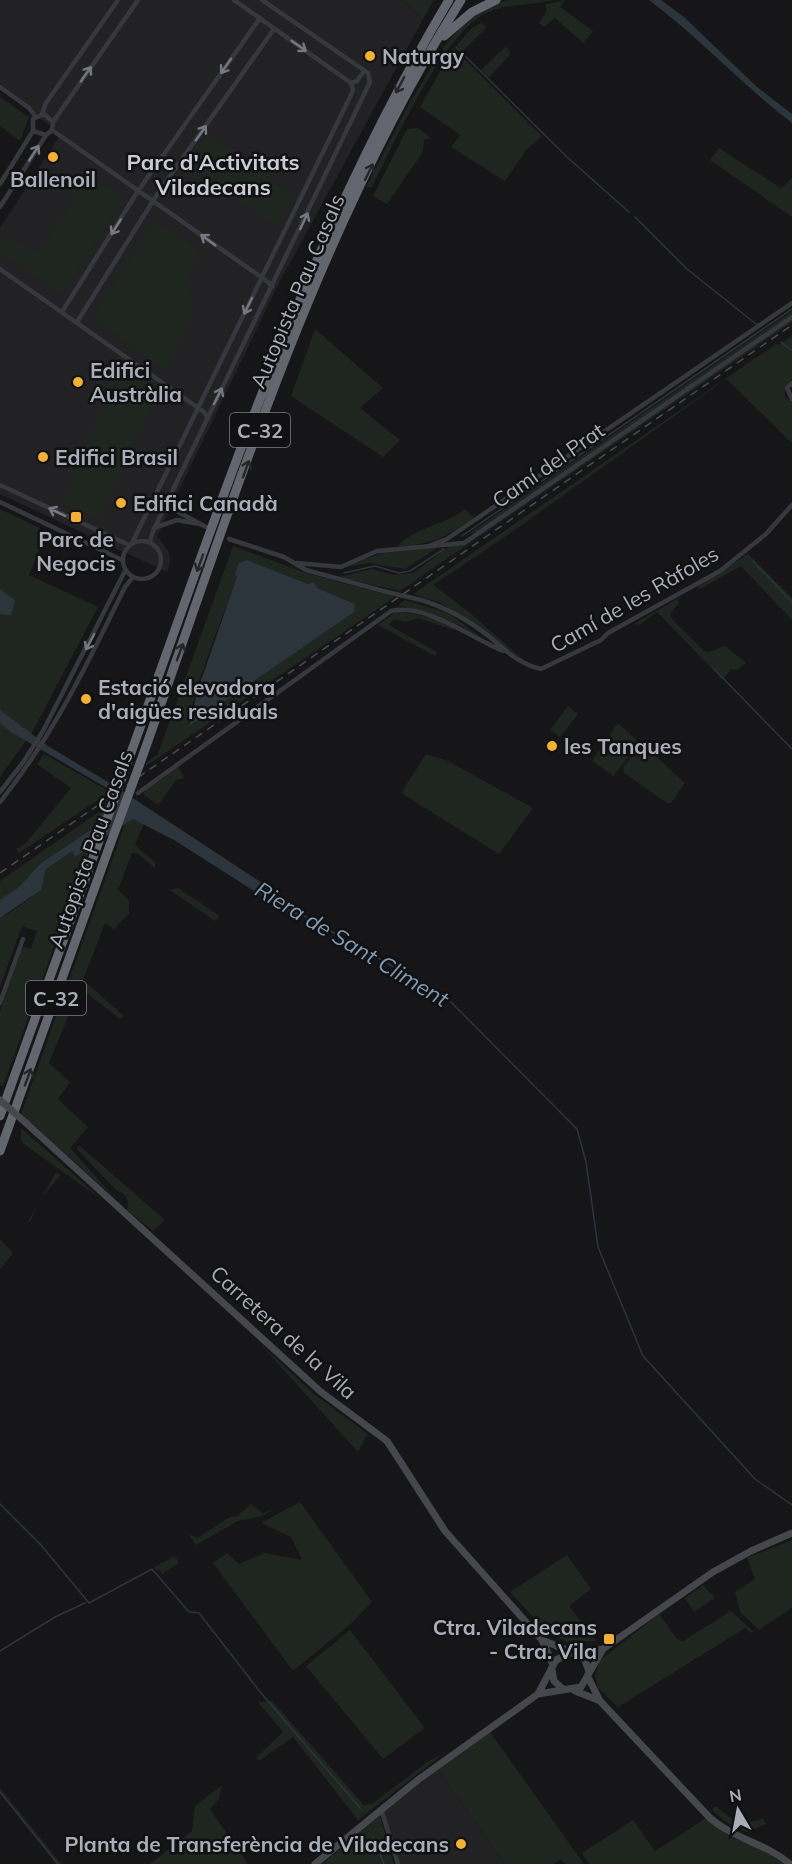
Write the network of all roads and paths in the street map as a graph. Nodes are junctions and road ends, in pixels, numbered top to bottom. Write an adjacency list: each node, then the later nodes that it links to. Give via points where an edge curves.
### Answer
1 (118, 0): 16 (street)
2 (138, 0): 18 (street, one-way to 2)
3 (234, 0): 9 (street)
4 (262, 0): 13 (street)
5 (443, 0): 11 (highway)
6 (449, 0): 11 (highway, Autopista Pau Casals / C-32)
7 (461, 0): 12 (highway, Autopista Pau Casals / C-32)
8 (496, 0): 12 (highway, via 472,12)
9 (260, 18): 10 (street); 23 (street, one-way to 23)
10 (274, 29): 14 (street, one-way to 14); 24 (street, one-way to 10)
11 (430, 30): 59 (highway, Autopista Pau Casals / C-32, one-way to 59, bridge, via 344,196 288,323)
12 (437, 42): 60 (highway, Autopista Pau Casals / C-32, one-way to 12, bridge, via 299,326 387,134)
13 (364, 71): 14 (street); 28 (street, one-way to 13, via 370,82)
14 (351, 83): 27 (street, via 352,93)
15 (0, 87): 17 (street)
16 (42, 114): 17 (street); 18 (street)
17 (35, 116): 20 (street)
18 (53, 122): 19 (street)
19 (52, 130): 21 (street); 23 (street)
20 (33, 131): 21 (street); 22 (street)
21 (46, 135): 25 (street, one-way to 21)
22 (0, 184)
23 (138, 191): 24 (street); 30 (street, one-way to 30)
24 (153, 201): 27 (street, one-way to 24); 32 (street)
25 (0, 207)
26 (0, 269): 30 (street)
27 (262, 278): 28 (street); 35 (street, one-way to 35)
28 (272, 287): 36 (street, one-way to 28)
29 (792, 303): 47 (street, via 447,539)
30 (62, 312): 32 (street)
31 (792, 317): 47 (street, Camí del Prat, via 464,543)
32 (77, 322): 35 (street)
33 (792, 383): 34 (street, via 787,388)
34 (792, 399)
35 (199, 408): 36 (street); 46 (street)
36 (208, 418): 40 (street)
37 (0, 485): 46 (street, one-way to 37)
38 (0, 502): 48 (street)
39 (792, 504): 52 (street, Camí de les Ràfoles, via 766,534 720,571 601,640 541,669)
40 (165, 505): 41 (street); 43 (street)
41 (200, 524): 42 (street); 43 (street, via 177,520)
42 (206, 527)
43 (154, 528): 45 (street)
44 (229, 539): 49 (street)
45 (150, 542): 46 (street); 51 (street, via 160,554 160,568 147,579)
46 (131, 544): 48 (street)
47 (424, 548): 49 (street, Camí del Prat, via 376,551 341,567)
48 (122, 560): 50 (street)
49 (297, 563): 52 (street, Camí de les Ràfoles, bridge, via 306,570 447,610 490,637)
50 (125, 571): 51 (street); 53 (street, one-way to 53, via 43,731)
51 (133, 577): 55 (street, via 49,735)
52 (505, 652): 54 (street, via 441,619 401,608 391,611)
53 (0, 792)
54 (138, 793)
55 (0, 802)
56 (23, 939): 57 (street)
57 (0, 1003)
58 (0, 1100): 62 (main road, Carretera de la Vila, bridge, via 315,1386 387,1441 453,1542)
59 (0, 1116)
60 (0, 1151)
61 (792, 1533): 63 (main road, via 713,1572)
62 (542, 1640): 64 (main road); 65 (main road)
63 (603, 1649): 64 (main road); 66 (main road)
64 (573, 1654): 65 (main road, via 561,1656); 66 (main road, via 585,1660)
65 (552, 1667): 67 (main road, via 554,1681); 69 (main road)
66 (589, 1675): 68 (main road, via 584,1685); 70 (main road)
67 (563, 1689): 68 (main road); 69 (main road)
68 (574, 1690): 70 (main road)
69 (538, 1694): 71 (main road)
70 (600, 1701): 74 (main road, via 715,1823 765,1847)
71 (381, 1809): 72 (main road); 73 (street)
72 (315, 1864)
73 (398, 1864)
74 (789, 1864)

